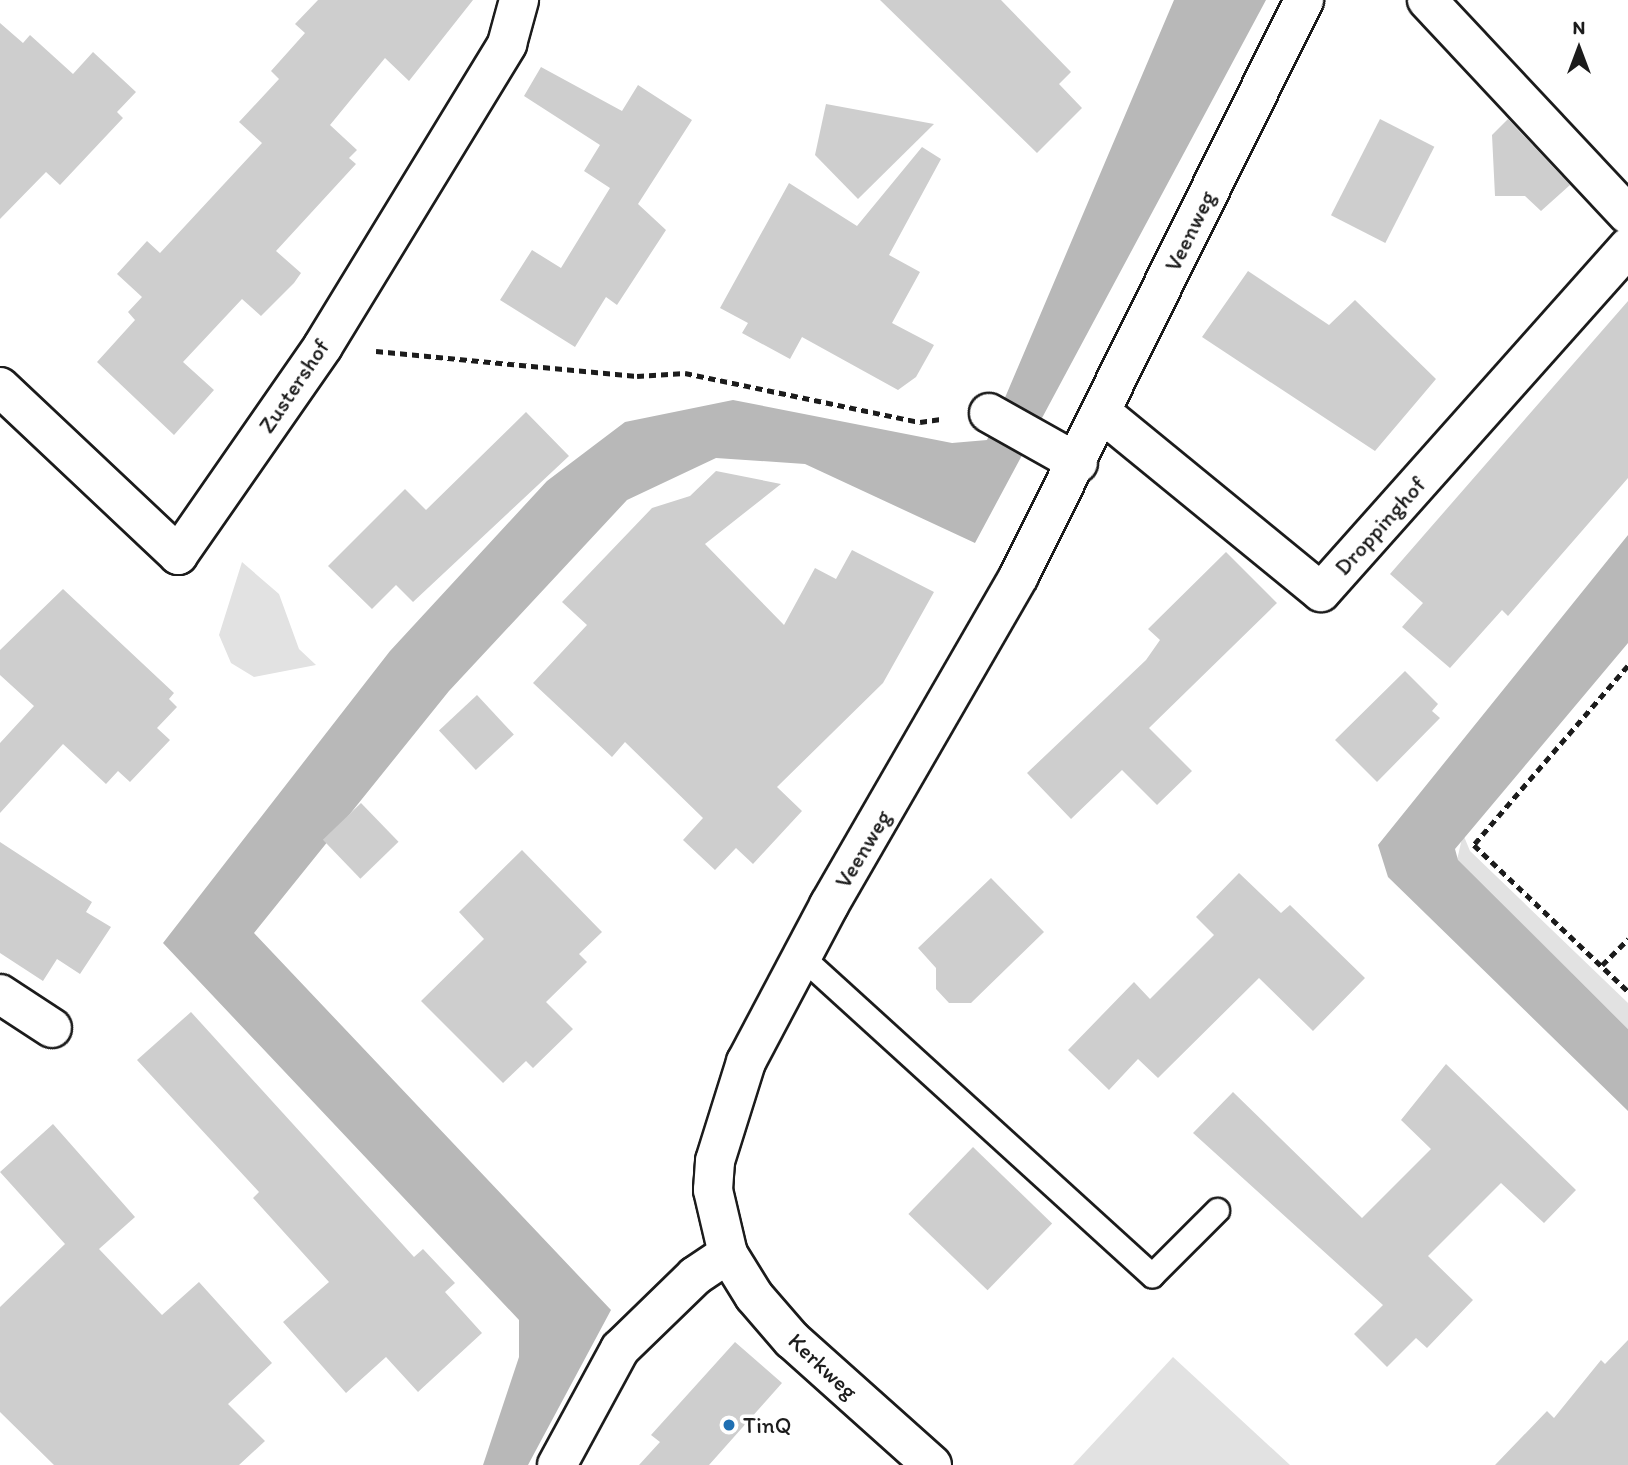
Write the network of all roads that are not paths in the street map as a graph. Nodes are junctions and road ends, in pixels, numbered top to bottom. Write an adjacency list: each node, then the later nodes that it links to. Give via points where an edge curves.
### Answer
1 (519, 0): 6 (street, Zustershof, via 507,44 323,346 178,555)
2 (1427, 0): 4 (street)
3 (1300, 2): 7 (street, Veenweg)
4 (1628, 215)
5 (1628, 247): 7 (street, Droppinghof, via 1321,592)
6 (0, 387)
7 (1101, 412): 9 (street, Veenweg)
8 (989, 413): 9 (street)
9 (1078, 463): 10 (street, Veenweg, via 929,741)
10 (802, 957): 13 (lane, via 1152,1275); 14 (street, Veenweg, via 746,1062 715,1161 713,1190)
11 (0, 994): 12 (street)
12 (52, 1028)
13 (1217, 1210)
14 (729, 1254): 15 (street, via 695,1276 620,1349); 16 (street, Kerkweg, via 792,1340)
15 (557, 1465)
16 (932, 1465)

